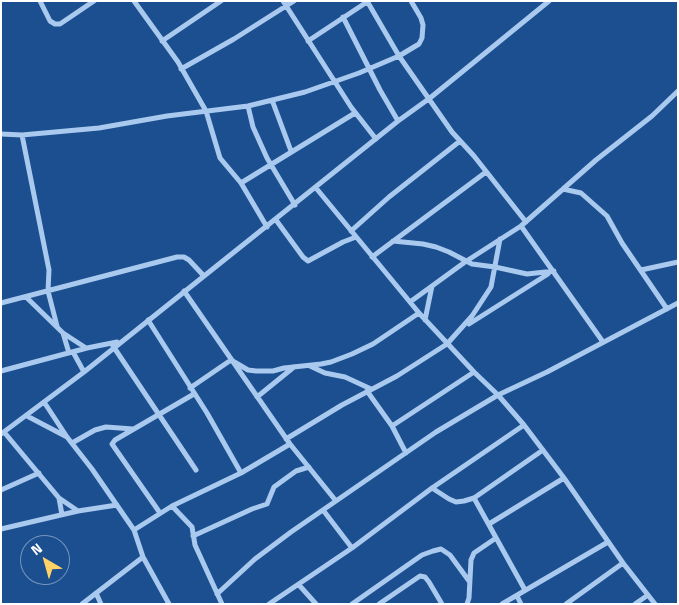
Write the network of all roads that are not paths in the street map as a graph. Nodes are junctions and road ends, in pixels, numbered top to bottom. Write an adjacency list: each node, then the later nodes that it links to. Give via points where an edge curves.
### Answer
1 (40, 1): 2 (street, via 50,21 55,24 60,24)
2 (94, 1)
3 (134, 1): 11 (street)
4 (221, 1): 11 (street)
5 (294, 1): 9 (street)
6 (411, 1): 13 (street, via 421,18 422,38 419,44)
7 (549, 1): 18 (street)
8 (367, 2): 10 (street); 13 (street)
9 (284, 3): 12 (street); 14 (street, via 234,39)
10 (343, 17): 12 (street); 15 (street)
11 (162, 40): 14 (street)
12 (308, 41): 16 (street)
13 (399, 56): 15 (street); 18 (street)
14 (182, 69): 21 (street)
15 (370, 69): 16 (street); 23 (street)
16 (333, 81): 19 (street); 22 (street)
17 (678, 90): 33 (street, via 652,116)
18 (430, 98): 23 (street); 27 (street)
19 (272, 100): 20 (street); 28 (street)
20 (248, 106): 21 (street); 29 (street, via 253,127)
21 (206, 111): 25 (street); 31 (street, via 220,158)
22 (355, 113): 26 (street); 28 (street)
23 (398, 121): 26 (street)
24 (1, 134): 25 (street)
25 (22, 136): 51 (street, via 48,261)
26 (376, 139): 32 (street)
27 (460, 142): 30 (street); 39 (street, via 389,197)
28 (291, 151): 29 (street)
29 (270, 164): 31 (street); 34 (street)
30 (486, 172): 36 (street); 42 (street)
31 (241, 183): 38 (street)
32 (316, 188): 34 (street); 39 (street)
33 (563, 189): 36 (street); 47 (street, via 581,193 602,210)
34 (295, 205): 35 (street)
35 (276, 220): 38 (street); 40 (street, via 308,261)
36 (526, 222): 37 (street)
37 (521, 226): 41 (street); 48 (street)
38 (267, 227): 49 (street)
39 (351, 232): 40 (street)
40 (356, 237): 43 (street)
41 (500, 239): 44 (street); 46 (street)
42 (393, 241): 43 (street); 44 (street, via 436,247)
43 (372, 257): 54 (street)
44 (465, 262): 46 (street); 50 (street)
45 (678, 262): 47 (street)
46 (495, 267): 48 (street, via 518,273); 62 (street, via 490,287)
47 (641, 270): 57 (street)
48 (552, 272): 62 (street); 65 (street)
49 (203, 275): 51 (street, via 184,257 177,257); 52 (street)
50 (432, 286): 54 (street); 60 (street)
51 (48, 291): 53 (street); 61 (street)
52 (184, 291): 59 (street); 70 (street)
53 (26, 297): 56 (street); 61 (street)
54 (410, 302): 58 (street)
55 (678, 303): 57 (street)
56 (1, 304)
57 (667, 309): 65 (street)
58 (419, 314): 60 (street); 71 (street, via 352,354)
59 (148, 320): 64 (street); 76 (street)
60 (425, 320): 66 (street)
61 (57, 326): 63 (street)
62 (464, 327): 66 (street)
63 (63, 333): 68 (street); 69 (street)
64 (120, 341): 67 (street); 68 (street)
65 (602, 342): 79 (street)
66 (447, 344): 75 (street); 77 (street)
67 (114, 346): 74 (street); 82 (street)
68 (87, 348): 69 (street)
69 (71, 352): 73 (street); 74 (street)
70 (231, 360): 72 (street, via 256,371); 76 (street); 80 (street)
71 (310, 366): 72 (street); 77 (street, via 344,377)
72 (294, 367): 80 (street)
73 (1, 371)
74 (84, 372): 81 (street)
75 (474, 372): 79 (street); 84 (street)
76 (190, 388): 78 (street)
77 (369, 390): 84 (street); 89 (street)
78 (194, 394): 82 (street); 96 (street)
79 (498, 395): 85 (street); 92 (street)
80 (257, 397): 89 (street)
81 (44, 402): 83 (street); 88 (street)
82 (159, 415): 86 (street); 94 (street)
83 (27, 416): 87 (street); 88 (street)
84 (392, 426): 92 (street)
85 (524, 426): 91 (street); 98 (street)
86 (134, 429): 90 (street, via 106,427); 107 (street, via 112,444)
87 (3, 433): 95 (street)
88 (67, 437): 90 (street)
89 (288, 442): 93 (street); 96 (street)
90 (72, 443): 103 (street)
91 (543, 450): 97 (street); 101 (street)
92 (406, 452): 102 (street)
93 (309, 467): 102 (street); 112 (street, via 296,471 274,487 267,504)
94 (196, 470)
95 (39, 473): 99 (street); 100 (street)
96 (241, 473): 104 (street)
97 (564, 478): 109 (street); 114 (street)
98 (432, 488): 101 (street, via 456,502); 115 (street)
99 (1, 490)
100 (59, 498): 106 (street); 108 (street)
101 (474, 498): 109 (street)
102 (336, 500): 105 (street)
103 (116, 505): 106 (street); 111 (street)
104 (172, 506): 107 (street); 112 (street, via 192,527)
105 (323, 510): 115 (street); 122 (street, via 255,560)
106 (78, 511): 108 (street)
107 (160, 513): 111 (street)
108 (62, 515): 110 (street)
109 (489, 524): 113 (street)
110 (1, 529)
111 (134, 530): 116 (street)
112 (194, 536): 122 (street, via 194,544)
113 (496, 538): 118 (street, via 474,553); 120 (street)
114 (608, 542): 117 (street); 120 (street)
115 (352, 548): 119 (street)
116 (143, 557): 121 (street); 127 (street)
117 (623, 563): 123 (street); 137 (street)
118 (469, 581): 131 (street, via 450,555 441,549 433,550); 134 (street)
119 (299, 585): 129 (street); 130 (street)
120 (525, 590): 124 (street)
121 (96, 593): 125 (street); 126 (street)
122 (217, 594): 128 (street)
123 (648, 595): 138 (street); 139 (street)
124 (517, 596): 135 (street); 136 (street)
125 (82, 604)
126 (101, 604)
127 (170, 604)
128 (222, 604)
129 (269, 604)
130 (316, 604)
131 (352, 604)
132 (379, 604): 133 (street, via 420,576 429,582)
133 (442, 604)
134 (467, 604)
135 (502, 604)
136 (521, 604)
137 (566, 604)
138 (635, 604)
139 (655, 604)

